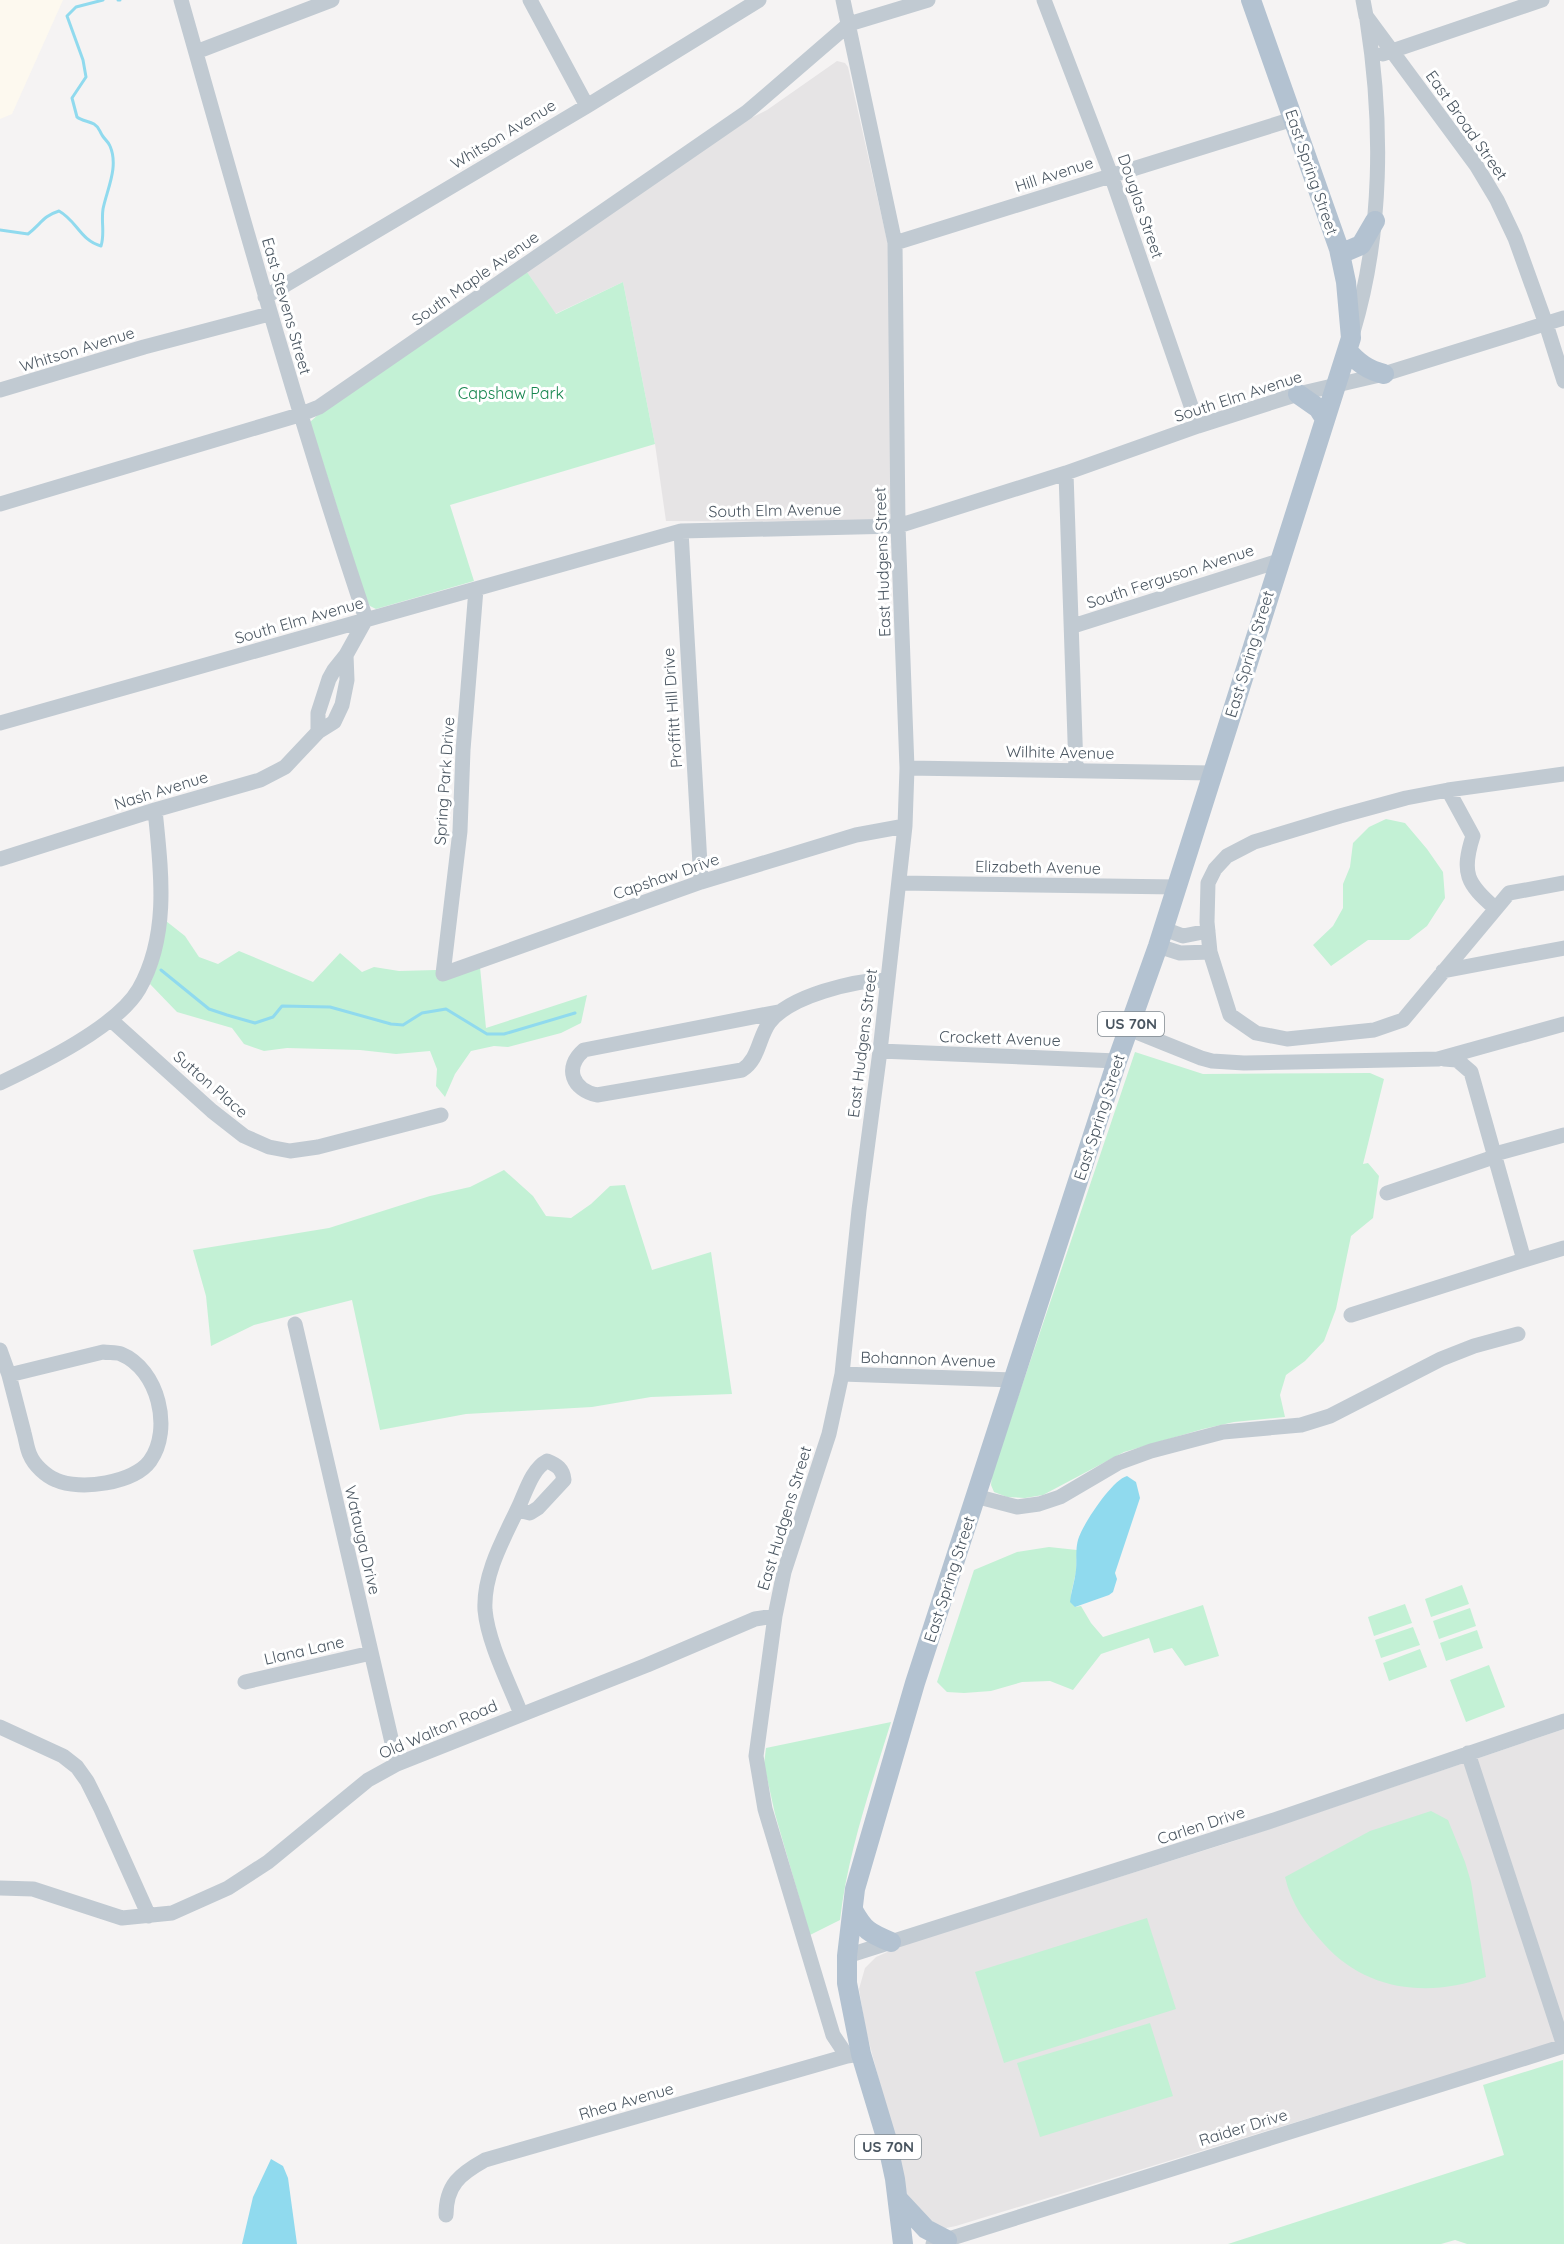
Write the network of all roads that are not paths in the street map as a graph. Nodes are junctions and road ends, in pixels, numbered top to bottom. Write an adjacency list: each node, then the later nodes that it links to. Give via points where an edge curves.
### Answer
1 (181, 0): 14 (street, East Stevens Street)
2 (332, 0): 14 (street)
3 (530, 0): 16 (street)
4 (759, 0): 16 (street, Whitson Avenue)
5 (843, 0): 12 (street, East Hudgens Street)
6 (928, 0): 12 (street, South Maple Avenue)
7 (1044, 0): 18 (street, Douglas Street)
8 (1251, 0): 17 (main road, East Spring Street / US 70N)
9 (1363, 0): 11 (street, East Broad Street)
10 (1542, 0): 13 (street)
11 (1366, 16): 13 (street, East Broad Street); 15 (street)
12 (849, 24): 20 (street, East Hudgens Street); 32 (street, South Maple Avenue, via 747,112 319,407)
13 (1392, 51): 15 (street); 25 (street, East Broad Street, via 1497,200)
14 (196, 52): 22 (street, East Stevens Street)
15 (1373, 57): 19 (street, via 1377,140)
16 (587, 106): 22 (street, Whitson Avenue)
17 (1293, 119): 18 (street, Hill Avenue); 21 (main road, East Spring Street / US 70N)
18 (1112, 175): 20 (street, Hill Avenue); 34 (street, Douglas Street)
19 (1374, 221): 21 (main road, via 1360,245); 26 (street, via 1362,301)
20 (895, 243): 37 (street, East Hudgens Street)
21 (1340, 254): 26 (main road, East Spring Street / US 70N, via 1346,282)
22 (265, 297): 23 (street, East Stevens Street)
23 (269, 314): 30 (street, Whitson Avenue); 32 (street, East Stevens Street)
24 (1564, 318): 25 (street, South Elm Avenue)
25 (1546, 324): 27 (street, South Elm Avenue); 28 (street, East Broad Street)
26 (1349, 344): 27 (main road, via 1360,364); 29 (main road, East Spring Street / US 70N)
27 (1384, 374): 29 (street, South Elm Avenue)
28 (1564, 381)
29 (1336, 385): 31 (street, South Elm Avenue); 33 (main road, East Spring Street / US 70N)
30 (0, 390)
31 (1298, 394): 33 (main road, via 1318,408); 34 (street, South Elm Avenue)
32 (299, 414): 36 (street, South Maple Avenue); 41 (street, East Stevens Street)
33 (1325, 419): 39 (main road, East Spring Street / US 70N)
34 (1198, 426): 35 (street, South Elm Avenue)
35 (1066, 473): 37 (street, South Elm Avenue); 42 (street)
36 (0, 504)
37 (898, 526): 38 (street, South Elm Avenue); 44 (street, East Hudgens Street)
38 (681, 531): 40 (street, South Elm Avenue); 52 (street, Proffitt Hill Drive)
39 (1279, 561): 42 (street, South Ferguson Avenue); 46 (main road, East Spring Street / US 70N)
40 (476, 589): 41 (street, South Elm Avenue); 62 (street, Spring Park Drive, via 460,831)
41 (366, 620): 43 (street, South Elm Avenue); 49 (street, Nash Avenue, via 346,655 347,680 334,722 318,732 285,767 260,780)
42 (1073, 626): 45 (street)
43 (0, 723)
44 (908, 768): 45 (street, Wilhite Avenue); 50 (street, East Hudgens Street)
45 (1076, 769): 46 (street, Wilhite Avenue)
46 (1212, 773): 55 (main road, East Spring Street / US 70N)
47 (1564, 774): 48 (street)
48 (1448, 790): 56 (street, via 1473,836 1467,857 1471,885); 57 (street, via 1329,819 1254,842 1227,856 1208,883)
49 (155, 810): 51 (street, Nash Avenue); 65 (street, via 161,871 160,924 152,960 138,991)
50 (905, 826): 52 (street, Capshaw Drive, via 856,835); 53 (street, East Hudgens Street)
51 (0, 859)
52 (701, 882): 62 (street, Capshaw Drive)
53 (898, 883): 55 (street, Elizabeth Avenue); 63 (street, East Hudgens Street)
54 (1564, 883): 56 (street, via 1509,892)
55 (1177, 887): 58 (main road, East Spring Street / US 70N)
56 (1495, 908): 61 (street)
57 (1208, 932): 58 (street); 60 (street)
58 (1161, 938): 60 (street, via 1180,952); 67 (main road, East Spring Street / US 70N)
59 (1564, 948): 61 (street)
60 (1210, 952): 61 (street, via 1230,1015 1256,1033 1287,1040 1374,1030 1403,1020)
61 (1443, 971)
62 (443, 974)
63 (888, 979): 64 (street, via 839,987); 68 (street, East Hudgens Street)
64 (778, 1012): 64 (street, via 762,1036 755,1057 742,1070 597,1095 585,1092 573,1074 576,1057 584,1050)
65 (111, 1020): 71 (street); 72 (street, Sutton Place, via 212,1111 244,1136 269,1147 318,1147)
66 (1564, 1024): 69 (street)
67 (1129, 1029): 69 (street, via 1212,1061); 70 (main road, East Spring Street / US 70N)
68 (880, 1051): 70 (street, Crockett Avenue); 82 (street, East Hudgens Street)
69 (1438, 1059): 74 (street, via 1457,1060 1471,1072)
70 (1117, 1061): 84 (main road, East Spring Street / US 70N)
71 (0, 1083)
72 (441, 1115)
73 (1564, 1135): 74 (street)
74 (1495, 1154): 75 (street); 77 (street)
75 (1387, 1193)
76 (1564, 1248): 77 (street)
77 (1524, 1260): 78 (street)
78 (1351, 1315)
79 (295, 1324): 88 (street, Watauga Drive)
80 (1518, 1334): 85 (street, via 1441,1359 1330,1416 1300,1425 1223,1432 1151,1451 1118,1463 1060,1497 1039,1504 1017,1507)
81 (0, 1350): 83 (street)
82 (842, 1374): 84 (street, Bohannon Avenue); 87 (street, East Hudgens Street, via 829,1434 799,1522)
83 (9, 1375): 83 (street, via 30,1455 41,1470 56,1480 81,1485 106,1483 132,1475 150,1462 160,1440 157,1397 149,1378 120,1353 82,1356)
84 (1013, 1380): 85 (main road, East Spring Street / US 70N)
85 (975, 1496): 96 (main road, East Spring Street / US 70N, via 915,1683 855,1889)
86 (518, 1510): 90 (street, via 488,1581 485,1610 492,1640)
87 (775, 1616): 90 (street, Old Walton Road, via 755,1619); 101 (street, East Hudgens Street, via 756,1756 765,1809 833,2035)
88 (371, 1653): 89 (street, Llana Lane); 94 (street, Watauga Drive)
89 (245, 1682)
90 (521, 1714): 94 (street, Old Walton Road)
91 (1564, 1720): 93 (street, Carlen Drive)
92 (0, 1727): 97 (street, via 63,1756 77,1767 101,1809)
93 (1468, 1753): 98 (street, Carlen Drive, via 1257,1826); 100 (street)
94 (397, 1764): 97 (street, Old Walton Road, via 368,1780 268,1862 228,1888 172,1913)
95 (0, 1888): 97 (street, Old Walton Road, via 33,1889 122,1918)
96 (853, 1910): 98 (main road, via 870,1934); 99 (main road, East Spring Street / US 70N)
97 (149, 1916)
98 (891, 1942): 99 (street, Carlen Drive)
99 (847, 1956): 101 (main road, East Spring Street / US 70N)
100 (1564, 2046): 104 (street, Raider Drive)
101 (854, 2055): 102 (main road, East Spring Street / US 70N, via 887,2141); 103 (street, Rhea Avenue, via 485,2160 455,2182 446,2198)
102 (898, 2199): 104 (main road); 105 (main road, East Spring Street / US 70N)
103 (446, 2216)
104 (940, 2242)
105 (903, 2244)

